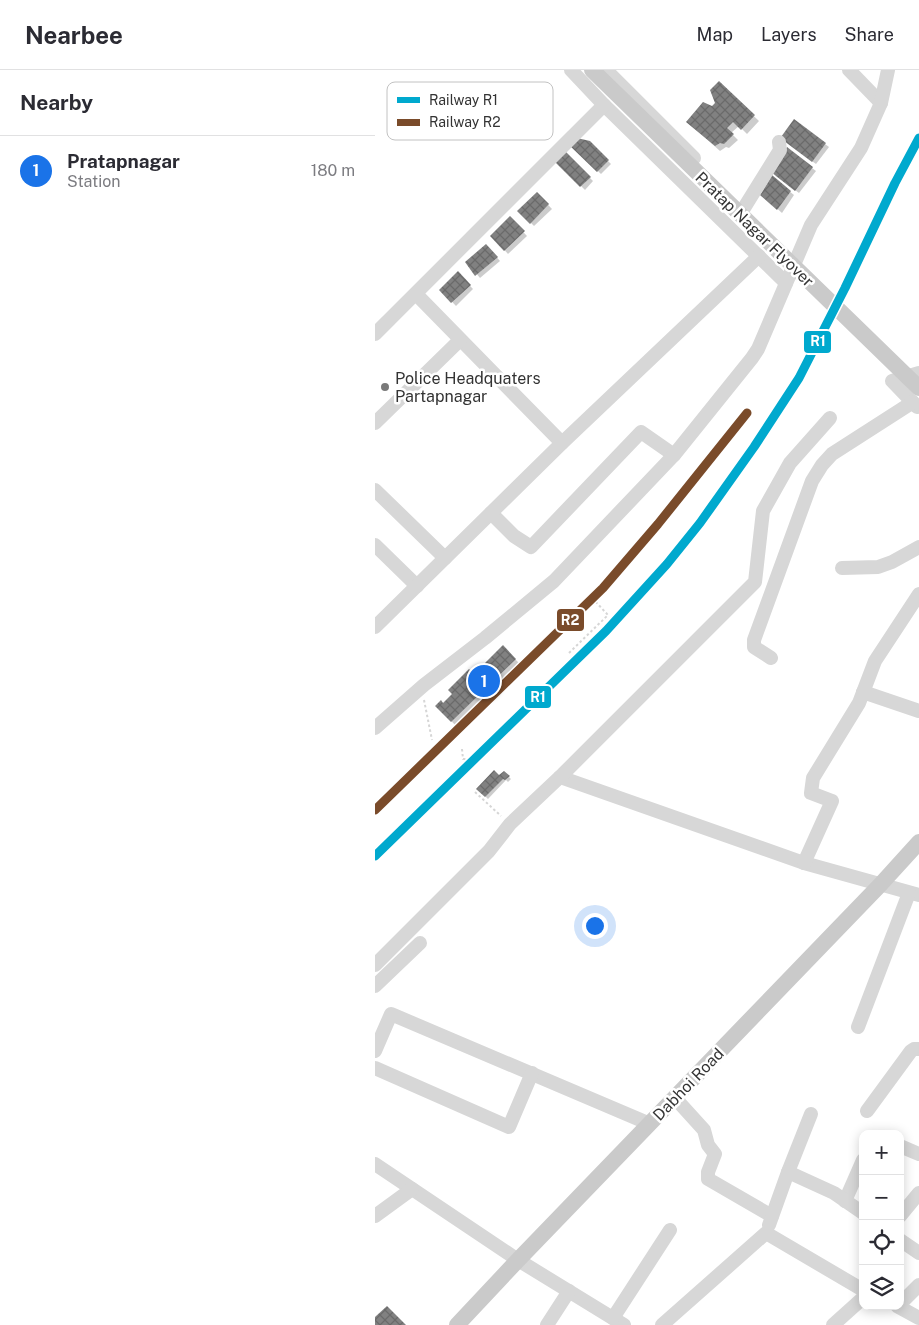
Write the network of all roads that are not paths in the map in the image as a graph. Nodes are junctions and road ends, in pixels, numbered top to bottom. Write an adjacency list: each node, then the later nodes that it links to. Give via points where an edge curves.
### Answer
1 (571, 70): 7 (street)
2 (592, 70): 17 (main road, Pratap Nagar Flyover, bridge)
3 (606, 70): 9 (street)
4 (849, 70): 6 (street)
5 (888, 70): 6 (street)
6 (881, 103): 11 (street, via 861,148 811,225)
7 (604, 105): 10 (street); 13 (street)
8 (779, 142): 9 (street, via 780,150)
9 (744, 208): 11 (street)
10 (759, 256): 12 (street); 20 (street)
11 (796, 259): 12 (street)
12 (786, 283): 21 (street, via 758,349)
13 (416, 294): 14 (street); 15 (street)
14 (375, 334)
15 (460, 340): 19 (street); 20 (street)
16 (919, 373): 17 (street, via 892,381)
17 (917, 399): 31 (street, via 832,454 812,481 753,640 754,647)
18 (830, 418): 35 (street, via 790,463 763,511 755,582)
19 (375, 423)
20 (562, 443): 23 (street)
21 (674, 455): 23 (street, via 641,432 531,548); 34 (street, via 554,581)
22 (375, 490): 26 (street)
23 (491, 513): 26 (street)
24 (375, 545): 28 (street)
25 (919, 546): 27 (street, via 877,567)
26 (445, 558): 28 (street)
27 (842, 568)
28 (417, 586): 30 (street)
29 (919, 594): 32 (street, via 875,661)
30 (375, 628)
31 (771, 658)
32 (863, 692): 33 (street); 37 (street, via 813,778 811,792 832,801)
33 (919, 711)
34 (375, 728)
35 (560, 777): 37 (street); 41 (street, via 510,824 489,851)
36 (919, 842): 38 (main road, Dabhoi Road)
37 (804, 863): 38 (street)
38 (880, 885): 39 (street); 48 (main road, Dabhoi Road)
39 (914, 894): 43 (street)
40 (420, 943): 42 (street)
41 (375, 965)
42 (375, 986)
43 (858, 1027)
44 (919, 1049): 49 (street, via 911,1051)
45 (375, 1051): 47 (street, via 391,1014)
46 (375, 1068): 47 (street, via 509,1127)
47 (532, 1073): 51 (street)
48 (675, 1098): 51 (main road, Dabhoi Road); 63 (street, via 704,1130 708,1145 715,1154 707,1179)
49 (867, 1111)
50 (811, 1114): 56 (street)
51 (650, 1124): 68 (main road, Dabhoi Road)
52 (904, 1148): 53 (street)
53 (919, 1154)
54 (375, 1164): 57 (street)
55 (859, 1169): 59 (street)
56 (788, 1172): 59 (street); 63 (street)
57 (412, 1189): 62 (street); 68 (street)
58 (919, 1193): 61 (street)
59 (845, 1201): 60 (street)
60 (859, 1210)
61 (904, 1211)
62 (375, 1216)
63 (772, 1216): 65 (street)
64 (670, 1230): 76 (street)
65 (766, 1233): 70 (street); 79 (street)
66 (904, 1243): 67 (street)
67 (919, 1253)
68 (518, 1260): 71 (street); 77 (main road, Dabhoi Road)
69 (919, 1284): 72 (street)
70 (859, 1288)
71 (569, 1291): 76 (street); 78 (street)
72 (904, 1300)
73 (859, 1302): 80 (street)
74 (904, 1309): 75 (street)
75 (919, 1318)
76 (618, 1322)
77 (457, 1325)
78 (547, 1325)
79 (662, 1325)
80 (833, 1325)

